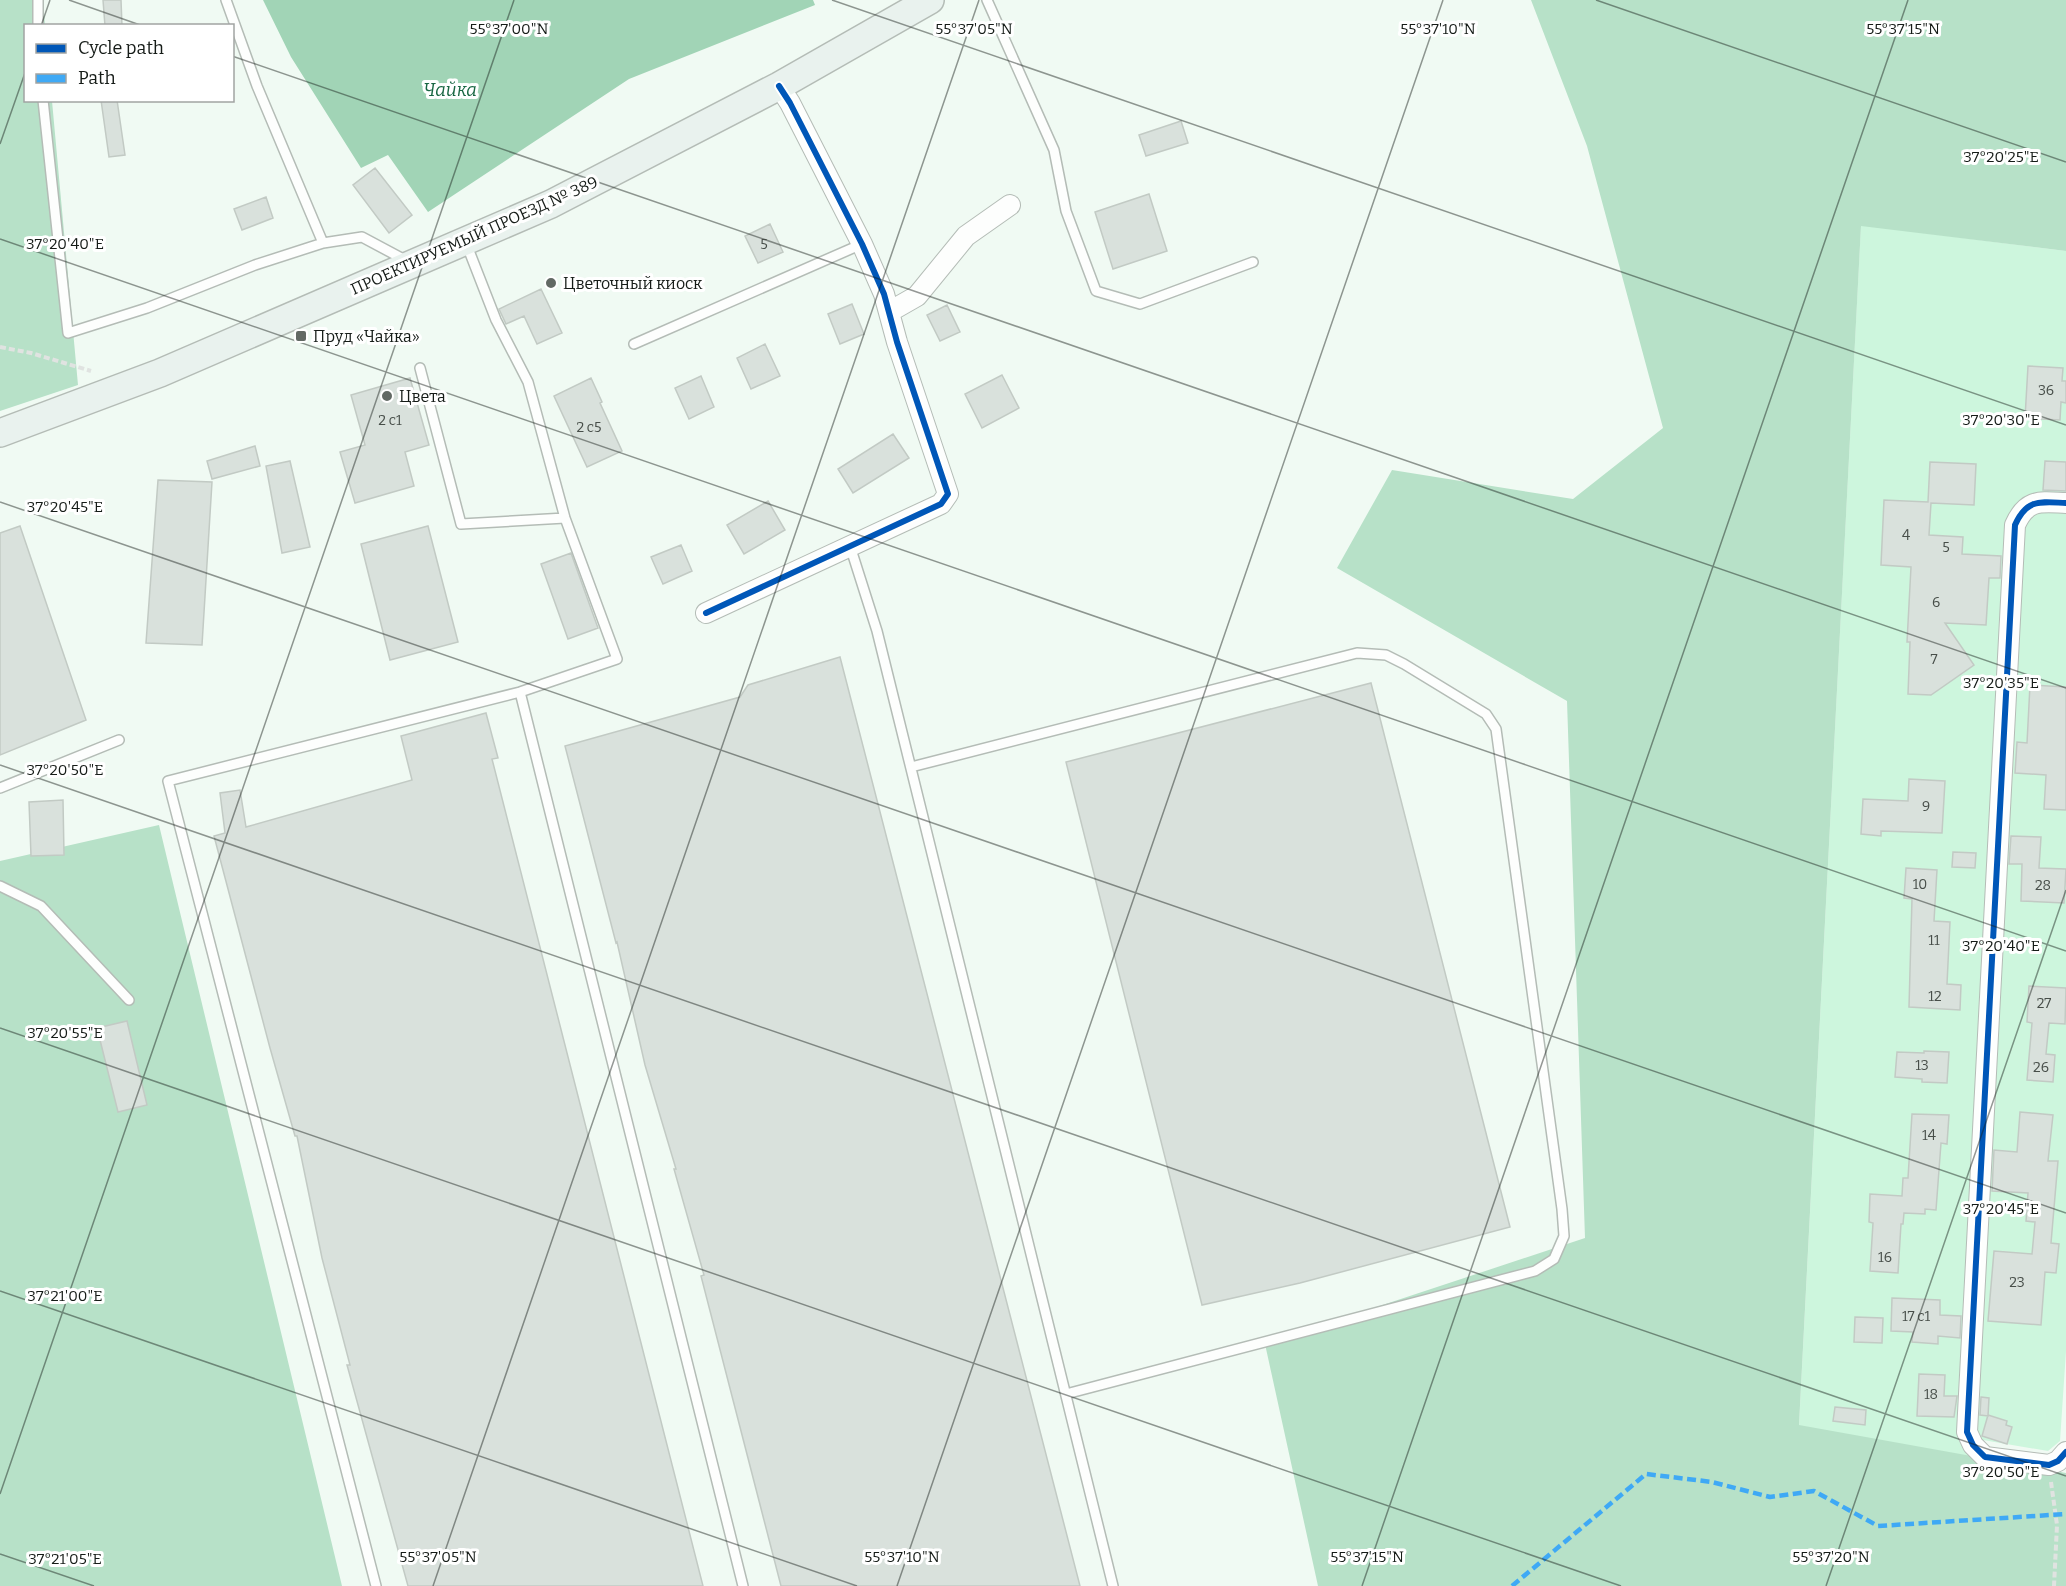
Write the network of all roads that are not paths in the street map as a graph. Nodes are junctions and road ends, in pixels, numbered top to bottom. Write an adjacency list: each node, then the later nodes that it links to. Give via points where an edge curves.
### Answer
1 (38, 0): 5 (lane)
2 (226, 0): 10 (lane, via 257,86)
3 (930, 0): 6 (main road, ПРОЕКТИРУЕМЫЙ ПРОЕЗД № 389)
4 (987, 0): 12 (lane, via 1054,150 1066,211 1096,291 1140,304)
5 (38, 24)
6 (779, 86): 9 (main road, ПРОЕКТИРУЕМЫЙ ПРОЕЗД № 389, via 551,204); 11 (street)
7 (44, 102): 10 (lane, via 69,333)
8 (1010, 205): 14 (street, via 966,236 917,296)
9 (465, 241): 13 (main road, ПРОЕКТИРУЕМЫЙ ПРОЕЗД № 389); 19 (lane, via 496,320 528,382)
10 (323, 243): 13 (lane, via 362,237)
11 (862, 244): 14 (street); 15 (lane)
12 (1254, 261)
13 (412, 264): 17 (main road, ПРОЕКТИРУЕМЫЙ ПРОЕЗД № 389, via 160,373)
14 (889, 312): 20 (street, via 948,494 941,504)
15 (634, 344)
16 (420, 368): 19 (lane, via 461,524)
17 (0, 433)
18 (2066, 503): 29 (street, via 2029,505 2015,525 1967,1432 1985,1457 2049,1465)
19 (565, 518): 22 (lane, via 617,659)
20 (850, 546): 21 (street); 24 (lane, via 877,631)
21 (706, 613)
22 (520, 692): 30 (lane, via 168,781); 31 (lane)
23 (119, 740): 25 (lane)
24 (911, 767): 28 (lane); 28 (lane, via 1358,653 1386,655 1404,664 1486,714 1496,729 1562,1209 1564,1236 1554,1259 1535,1271)
25 (0, 788)
26 (0, 886): 27 (lane, via 41,906)
27 (129, 1000)
28 (1066, 1394): 32 (lane)
29 (2066, 1452)
30 (376, 1586)
31 (742, 1586)
32 (1113, 1586)

